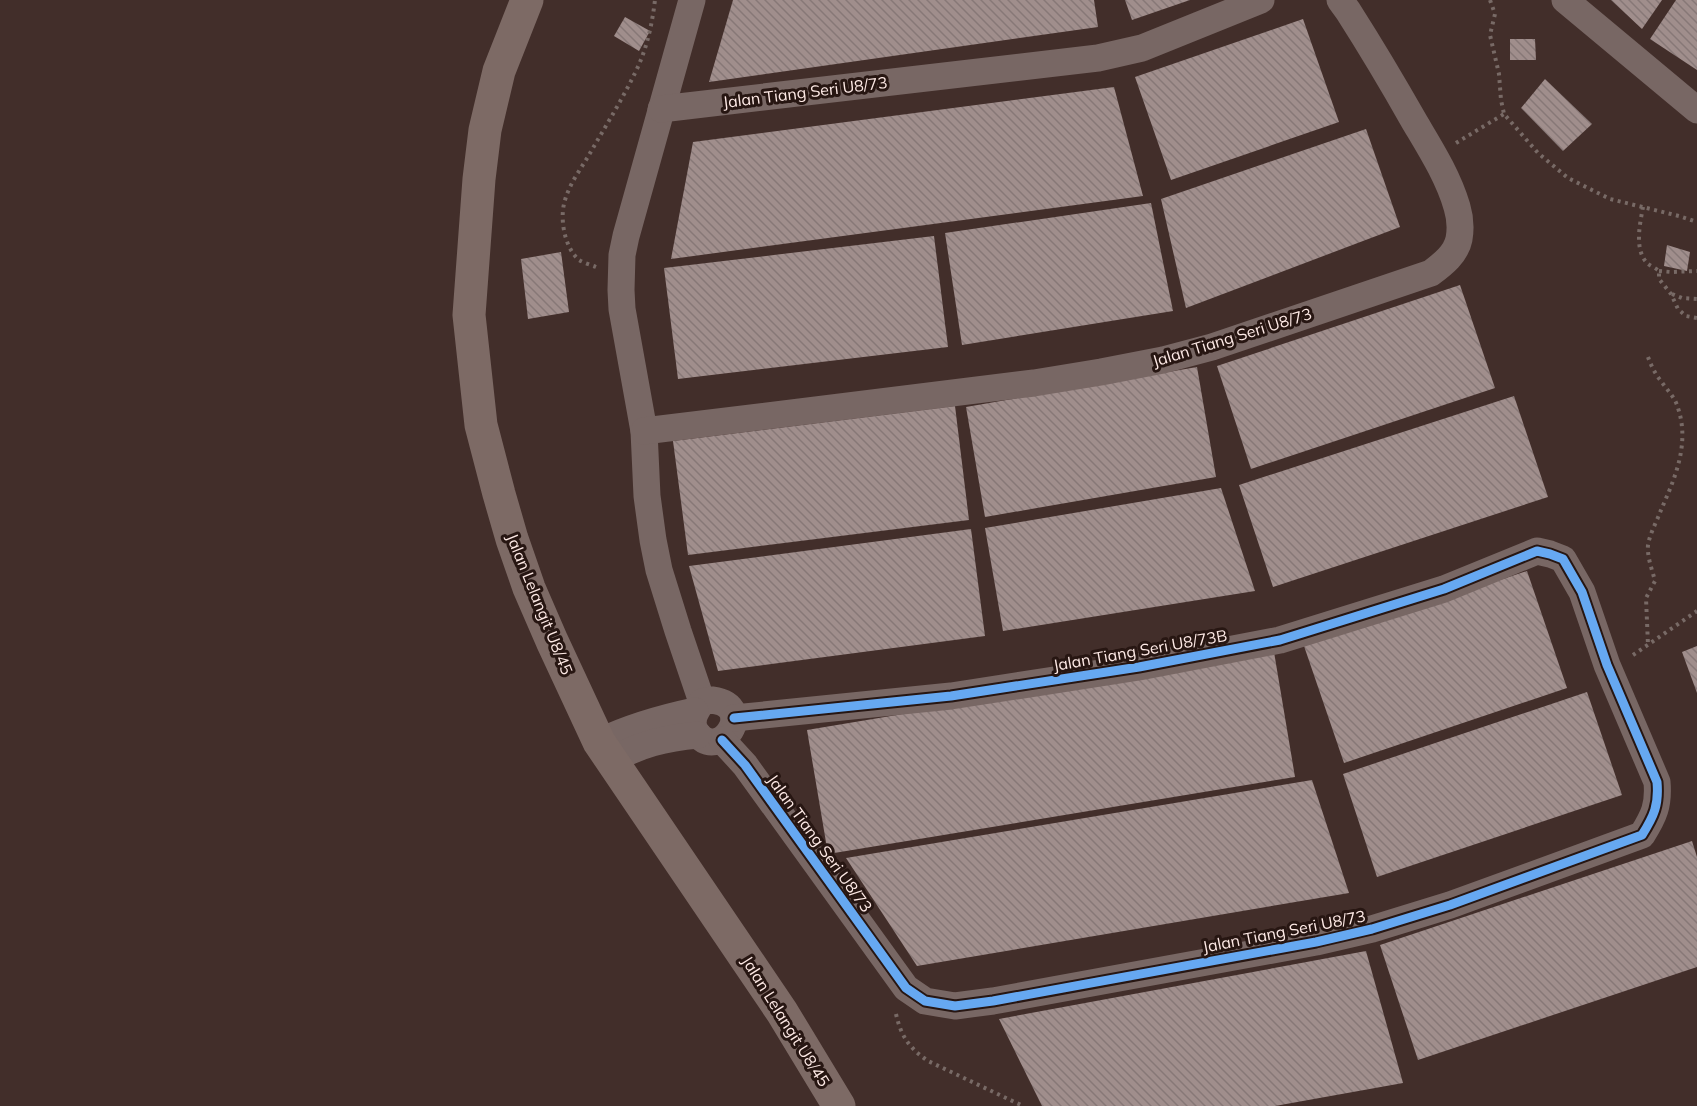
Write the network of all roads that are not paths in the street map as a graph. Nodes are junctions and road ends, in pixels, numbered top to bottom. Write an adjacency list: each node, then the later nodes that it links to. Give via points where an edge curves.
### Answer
1 (527, 0): 11 (street, Jalan Lelangit U8/45, via 499,71 484,129 469,315 481,425 512,539 552,642)
2 (692, 0): 6 (street, Jalan Tiang Seri U8/73)
3 (1262, 0): 6 (street, Jalan Tiang Seri U8/73, via 1142,48 1098,58)
4 (1340, 0): 8 (street, Jalan Tiang Seri U8/73, via 1435,156 1453,195 1459,240 1453,253 1431,273 1212,347 1153,362 1034,383)
5 (1564, 0): 7 (street)
6 (662, 109): 8 (street, Jalan Tiang Seri U8/73, via 626,236 620,273 622,309)
7 (1697, 110)
8 (645, 431): 10 (street, Jalan Tiang Seri U8/73, via 647,496 659,570)
9 (1537, 551): 10 (street, Jalan Tiang Seri U8/73B, via 1444,589 1280,640 951,696); 10 (street, Jalan Tiang Seri U8/73, via 1563,559 1582,592 1607,665 1657,782 1657,807 1651,822 1642,835 1450,905 1383,926 1282,949 993,1001 955,1006 925,1001 906,988)
10 (710, 721): 11 (street, Jalan Tiang Seri U8/73B, via 639,747)
11 (605, 751): 12 (street, Jalan Lelangit U8/45, via 782,1012)
12 (839, 1106)

